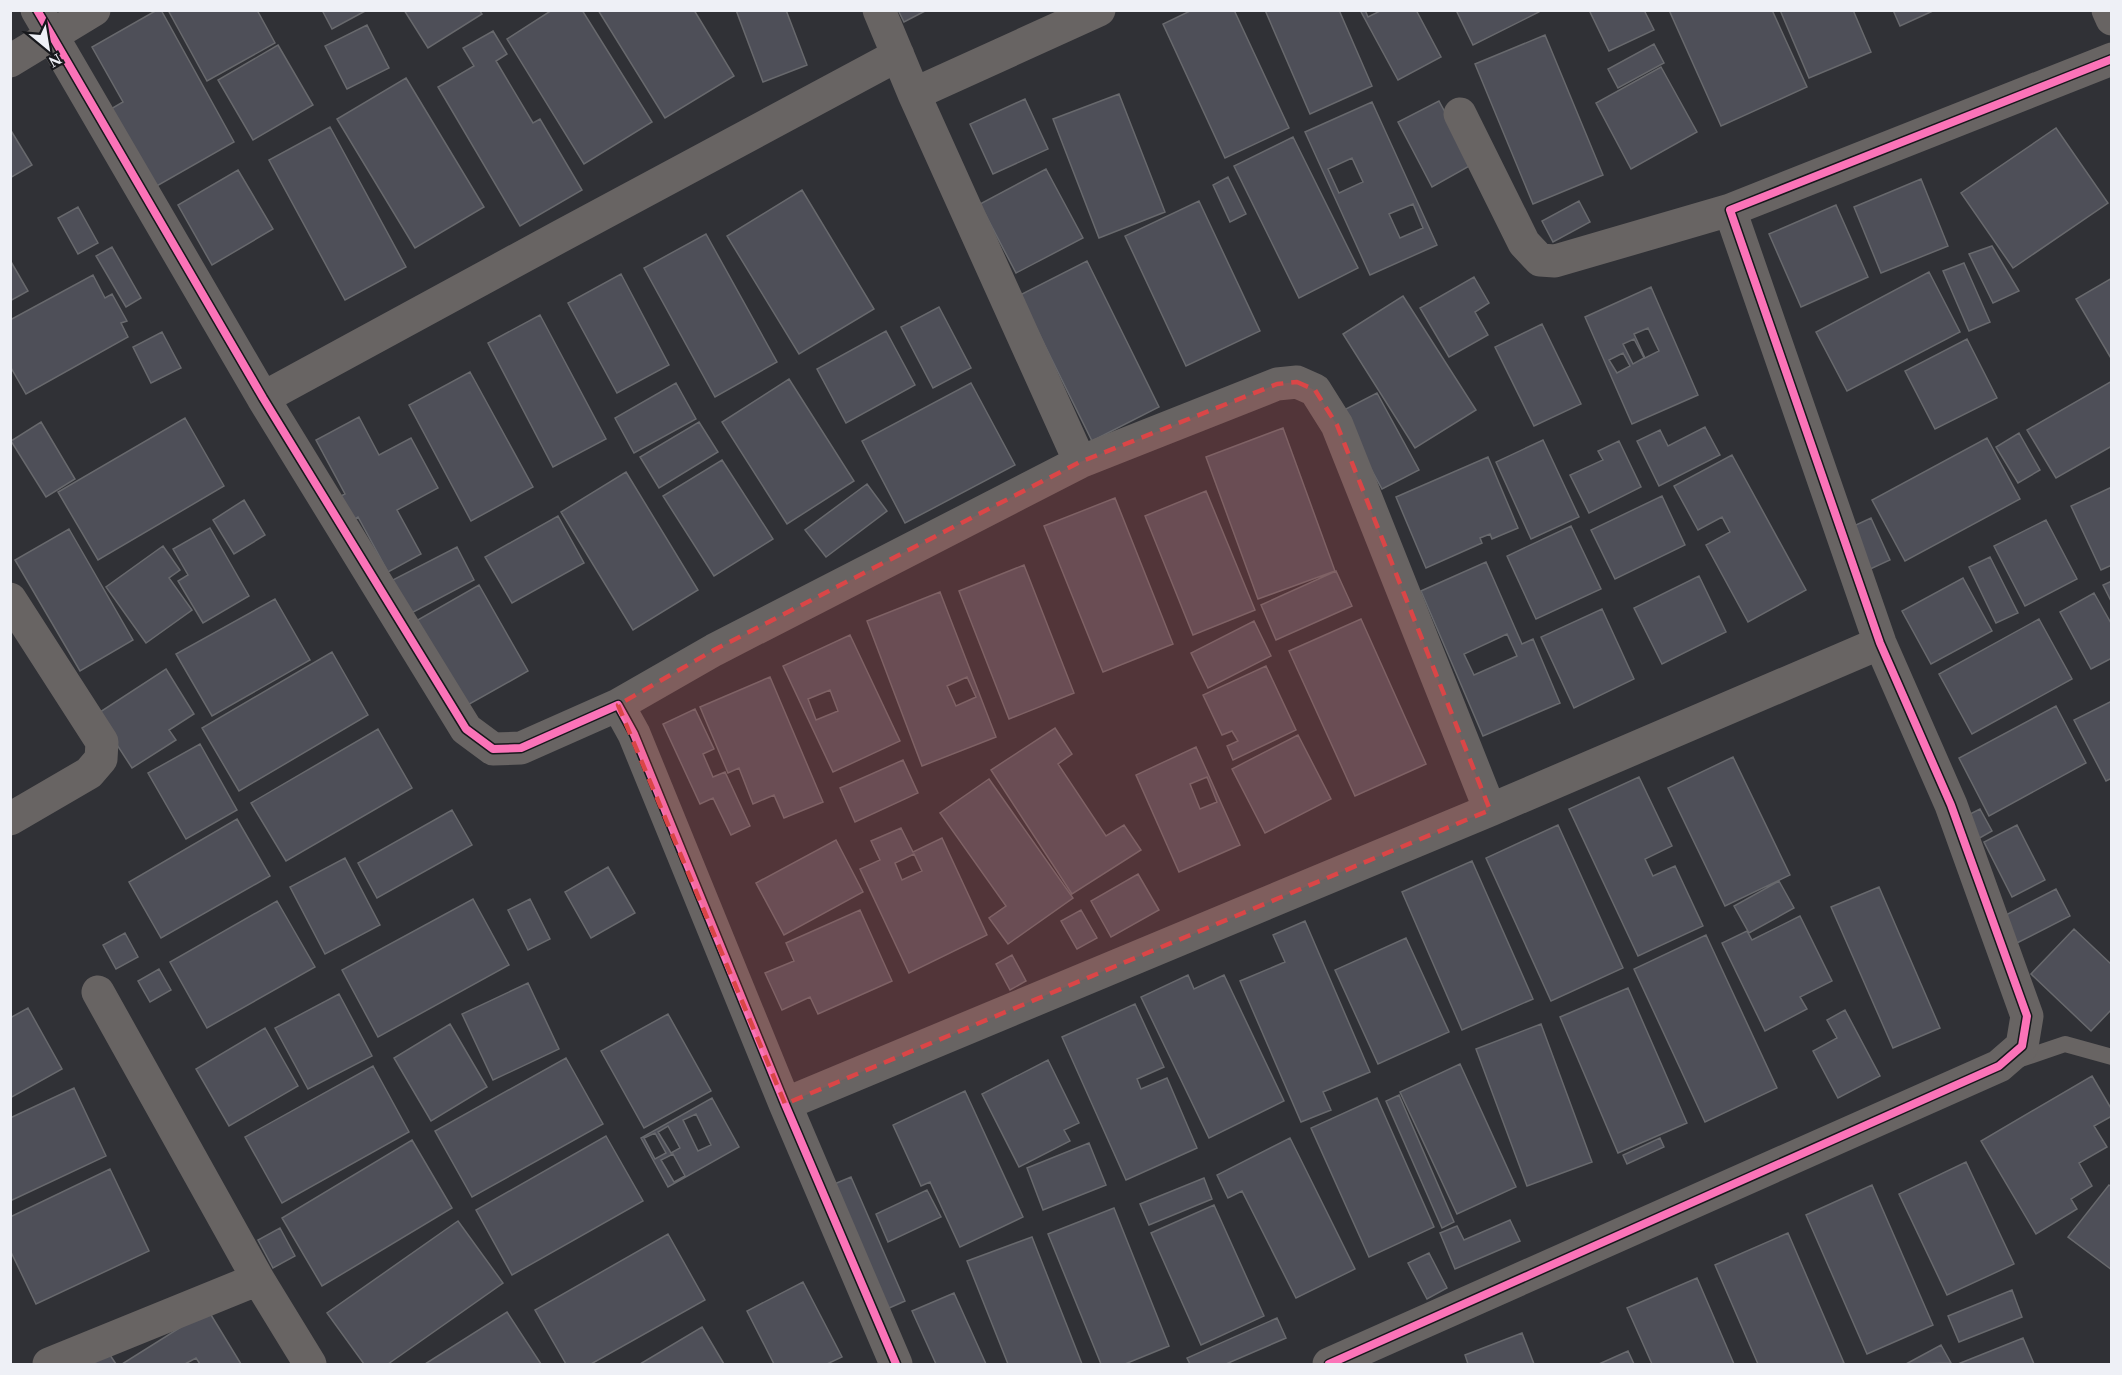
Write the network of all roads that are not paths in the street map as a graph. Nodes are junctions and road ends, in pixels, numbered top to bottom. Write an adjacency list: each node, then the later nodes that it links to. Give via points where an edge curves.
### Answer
1 (93, 10): 6 (street)
2 (879, 10): 7 (street)
3 (1099, 10): 10 (street)
4 (2108, 10): 5 (street)
5 (2112, 19)
6 (44, 23): 9 (street); 13 (street)
7 (898, 55): 10 (street); 13 (street)
8 (2112, 58): 12 (street)
9 (10, 61)
10 (914, 94): 14 (street)
11 (1461, 114): 12 (street, via 1524,243 1540,260 1555,261)
12 (1730, 210): 16 (street)
13 (263, 398): 17 (street, via 466,729 493,749 521,748)
14 (1080, 462): 17 (street, via 714,650); 18 (street, via 1277,384 1298,382 1315,390 1337,425)
15 (10, 599): 19 (street, via 102,742 101,759 89,773)
16 (1880, 643): 18 (street); 22 (street, via 1951,805 2028,1016 2022,1046)
17 (618, 705): 23 (street, via 634,734)
18 (1490, 810): 23 (street)
19 (10, 819)
20 (98, 992): 24 (street)
21 (2112, 1057): 22 (lane, via 2065,1044)
22 (2000, 1066): 28 (street)
23 (784, 1104): 27 (street)
24 (258, 1279): 25 (street); 26 (street)
25 (49, 1365)
26 (309, 1365)
27 (896, 1365)
28 (1329, 1365)

